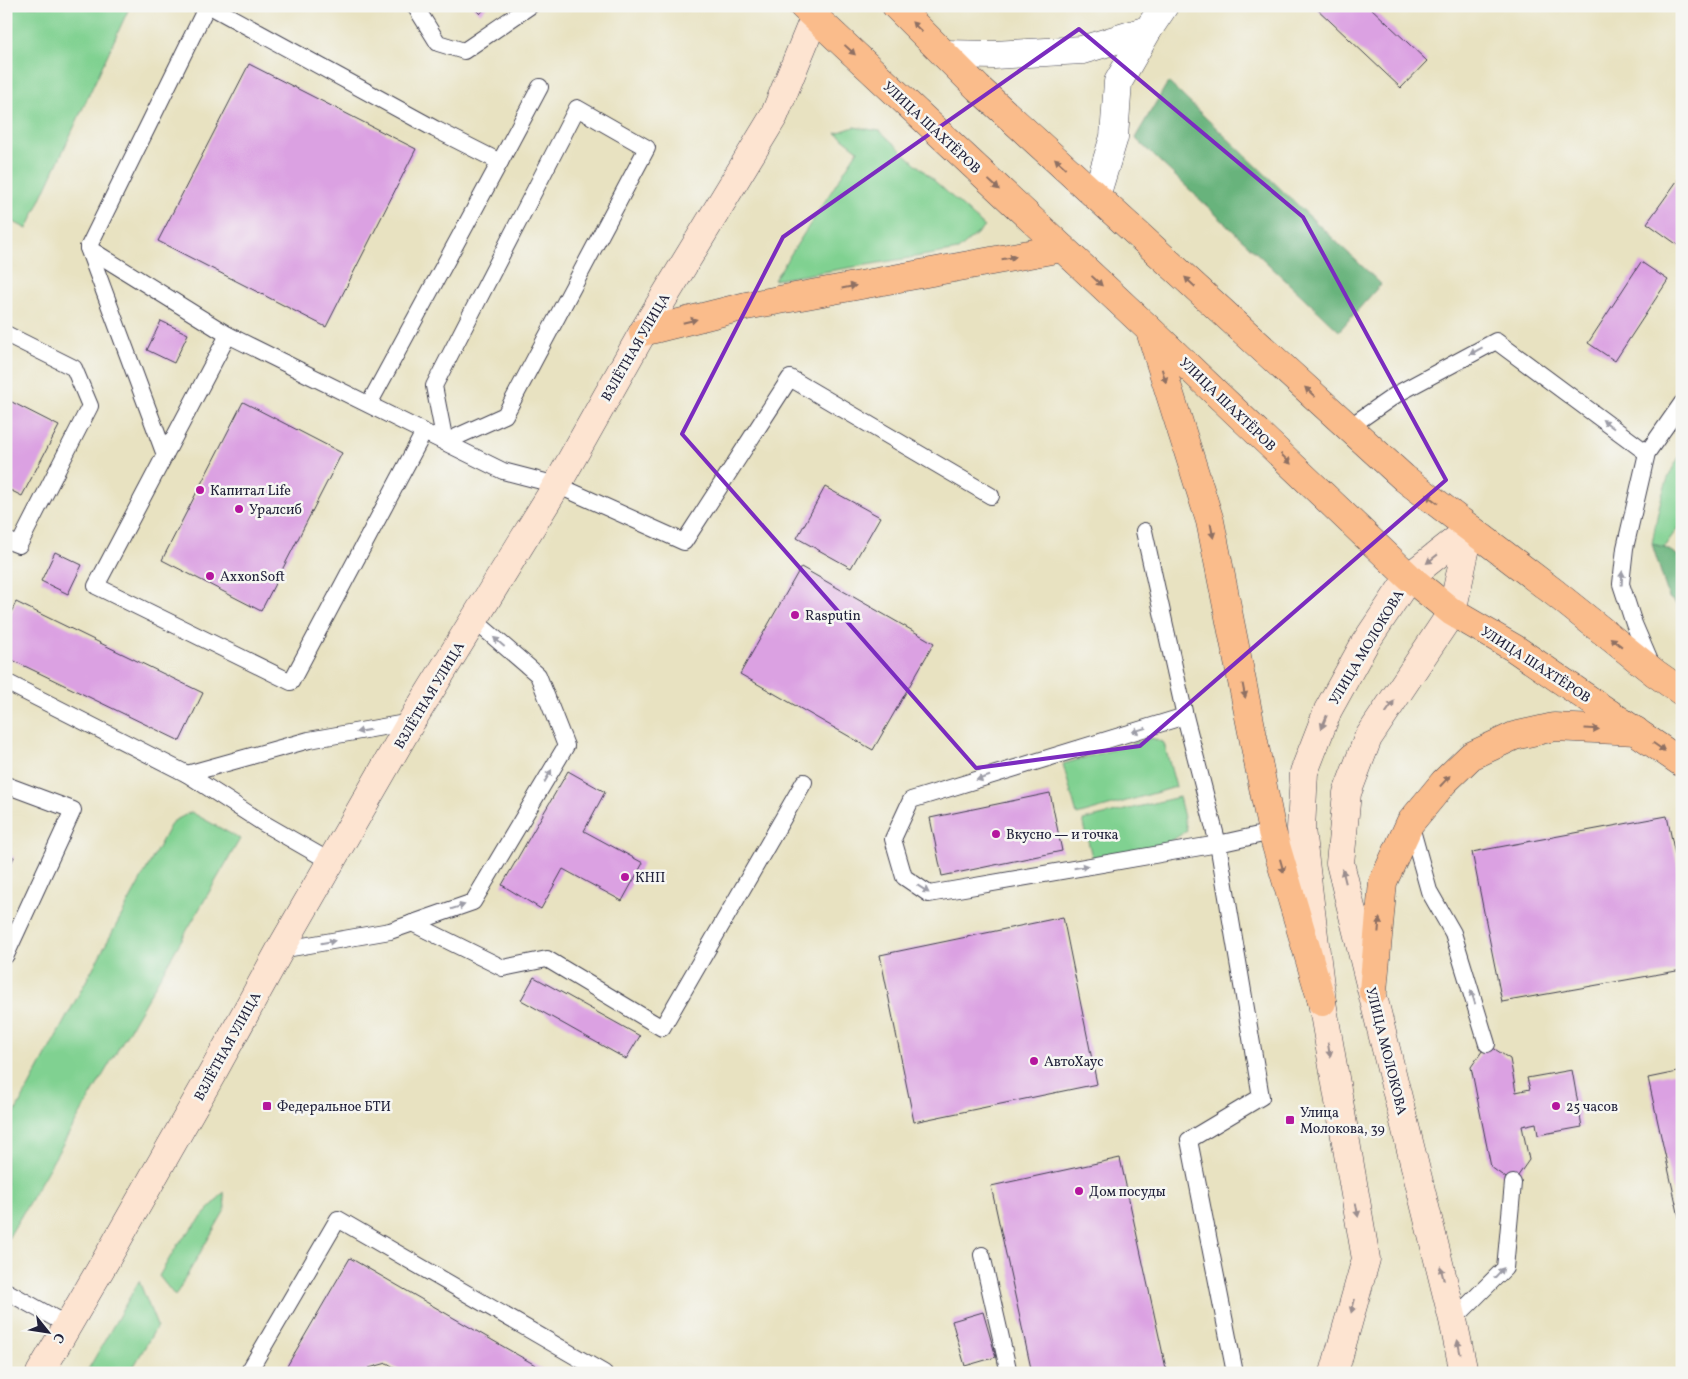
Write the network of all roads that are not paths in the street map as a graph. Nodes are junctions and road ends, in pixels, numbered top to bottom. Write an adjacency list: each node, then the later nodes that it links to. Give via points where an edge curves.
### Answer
1 (209, 6): 10 (lane); 12 (lane)
2 (415, 6): 3 (lane, via 438,43 464,51)
3 (530, 6)
4 (896, 6): 8 (main road, one-way to 4)
5 (1164, 6): 7 (street)
6 (812, 10): 13 (main road, УЛИЦА ШАХТЁРОВ, one-way to 13); 15 (main road, ВЗЛЁТНАЯ УЛИЦА, via 774,116)
7 (1148, 30): 8 (street, via 1082,50); 11 (street, via 1118,82 1114,137)
8 (944, 54): 11 (main road, one-way to 8)
9 (540, 87): 10 (lane)
10 (500, 162): 19 (lane)
11 (1096, 196): 20 (main road, one-way to 11)
12 (88, 248): 17 (lane); 24 (lane)
13 (1062, 248): 14 (main road, УЛИЦА ШАХТЁРОВ, one-way to 14); 15 (main road, one-way to 13, via 746,306)
14 (1149, 329): 30 (main road, УЛИЦА ШАХТЁРОВ, one-way to 30); 44 (main road, one-way to 44, via 1210,521)
15 (642, 332): 25 (main road, ВЗЛЁТНАЯ УЛИЦА)
16 (6, 334): 29 (lane, via 74,368 90,406 19,545)
17 (228, 335): 19 (lane); 24 (lane)
18 (1682, 403): 23 (lane)
19 (369, 404): 21 (lane)
20 (1348, 428): 23 (lane, one-way to 20, via 1496,341 1397,394); 27 (main road, one-way to 20, via 1404,478)
21 (424, 432): 22 (lane); 24 (lane, via 291,682 96,586)
22 (445, 442): 22 (lane, via 505,415 647,148 577,108 434,386); 25 (lane, via 503,471)
23 (1647, 453): 33 (lane, one-way to 23, via 1621,584 1625,548)
24 (165, 455)
25 (557, 485): 26 (lane, via 684,542 790,378); 32 (main road, ВЗЛЁТНАЯ УЛИЦА)
26 (991, 496)
27 (1470, 529): 30 (main road, УЛИЦА МОЛОКОВА, one-way to 30); 31 (main road, УЛИЦА МОЛОКОВА); 33 (main road, one-way to 27)
28 (1144, 531): 36 (lane)
29 (6, 540)
30 (1409, 577): 31 (main road, УЛИЦА ШАХТЁРОВ); 51 (main road, УЛИЦА МОЛОКОВА, one-way to 51, via 1328,710 1304,772 1301,829)
31 (1452, 612): 38 (main road, УЛИЦА ШАХТЁРОВ, via 1514,648); 50 (main road, УЛИЦА МОЛОКОВА, one-way to 31, via 1340,863 1347,793 1368,738)
32 (474, 620): 37 (main road, ВЗЛЁТНАЯ УЛИЦА); 47 (lane, one-way to 32, via 473,902 566,746 538,675)
33 (1655, 673): 35 (main road)
34 (6, 682): 40 (lane)
35 (1682, 692)
36 (1185, 716): 45 (lane); 45 (lane, one-way to 45, via 911,800 894,839 904,877 929,894)
37 (411, 722): 40 (lane, one-way to 40, via 309,740); 46 (main road, ВЗЛЁТНАЯ УЛИЦА)
38 (1636, 731): 39 (main road, УЛИЦА ШАХТЁРОВ, one-way to 39); 43 (main road, one-way to 38, via 1471,756 1514,736 1554,727)
39 (1682, 763)
40 (187, 774): 46 (lane)
41 (804, 782): 47 (lane, via 662,1028 547,959 503,968)
42 (6, 785): 49 (lane, via 73,810)
43 (1410, 823): 50 (main road, one-way to 43, via 1383,882); 52 (lane, one-way to 43, via 1453,932 1429,891)
44 (1272, 832): 45 (lane); 51 (main road, one-way to 51)
45 (1218, 844): 62 (lane, via 1261,1097 1189,1140)
46 (331, 862): 48 (main road, ВЗЛЁТНАЯ УЛИЦА)
47 (412, 923): 48 (lane, one-way to 47, via 390,931)
48 (280, 950): 57 (main road, ВЗЛЁТНАЯ УЛИЦА)
49 (6, 955)
50 (1373, 991): 56 (main road, УЛИЦА МОЛОКОВА, one-way to 50)
51 (1322, 1002): 63 (main road, УЛИЦА МОЛОКОВА, one-way to 63, via 1366,1259)
52 (1487, 1044)
53 (1513, 1183): 56 (lane, one-way to 53, via 1505,1268)
54 (982, 1255): 61 (lane)
55 (6, 1291): 57 (lane)
56 (1453, 1320): 64 (main road, УЛИЦА МОЛОКОВА, one-way to 56)
57 (67, 1325): 58 (main road, ВЗЛЁТНАЯ УЛИЦА)
58 (40, 1373)
59 (248, 1373): 60 (lane, via 338,1218)
60 (604, 1373)
61 (1009, 1373)
62 (1235, 1373)
63 (1334, 1373)
64 (1464, 1373)

